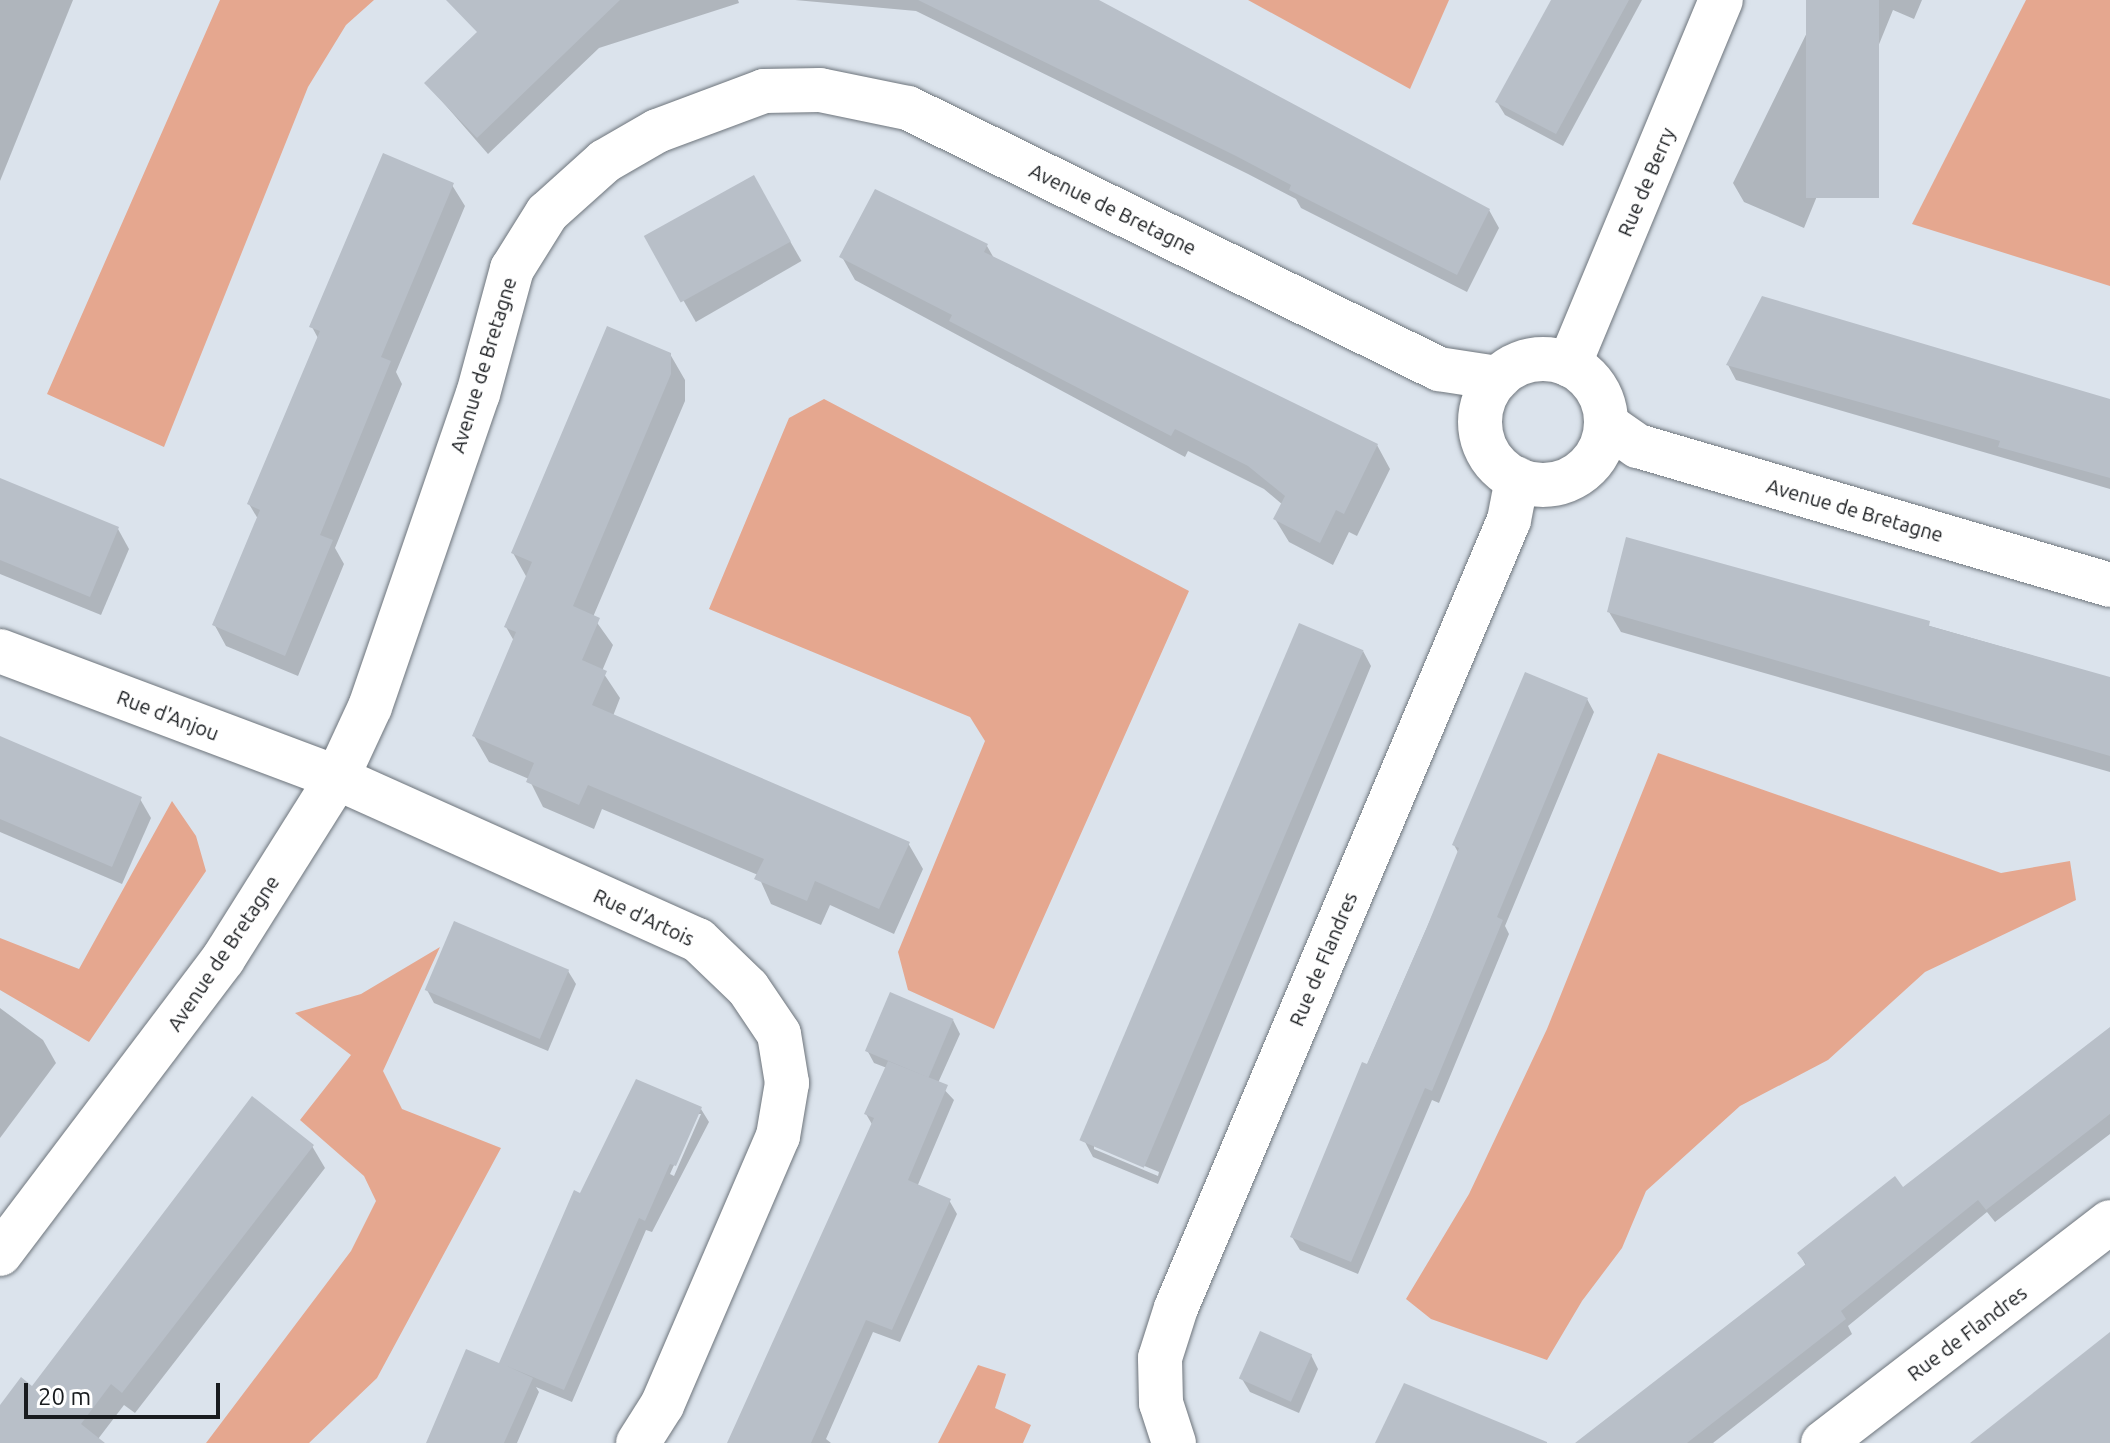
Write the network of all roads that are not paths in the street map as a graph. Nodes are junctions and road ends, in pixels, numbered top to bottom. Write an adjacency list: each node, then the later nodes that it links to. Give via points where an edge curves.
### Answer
1 (1721, 0): 2 (street, Rue de Berry)
2 (1569, 365): 3 (street, via 1531,360); 4 (street, via 1597,389)
3 (1498, 378): 5 (street, via 1486,395 1481,434 1500,469); 8 (street, Avenue de Bretagne, via 1439,369 908,108 820,90 764,91 715,107 605,161 547,213 512,269 478,394 370,707)
4 (1606, 424): 5 (street, via 1602,444 1576,476 1536,485); 6 (street, Avenue de Bretagne, via 1638,446)
5 (1517, 479): 12 (street, Rue de Flandres, via 1509,520 1176,1308 1160,1358 1161,1403)
6 (2110, 585)
7 (0, 651): 8 (street, Rue d'Anjou)
8 (337, 778): 10 (street, Avenue de Bretagne, via 223,959); 11 (street, Rue d'Artois, via 698,940 748,988 779,1034 787,1083 778,1136 662,1405)
9 (2110, 1222): 13 (street, Rue de Flandres)
10 (0, 1254)
11 (638, 1443)
12 (1174, 1443)
13 (1823, 1443)

